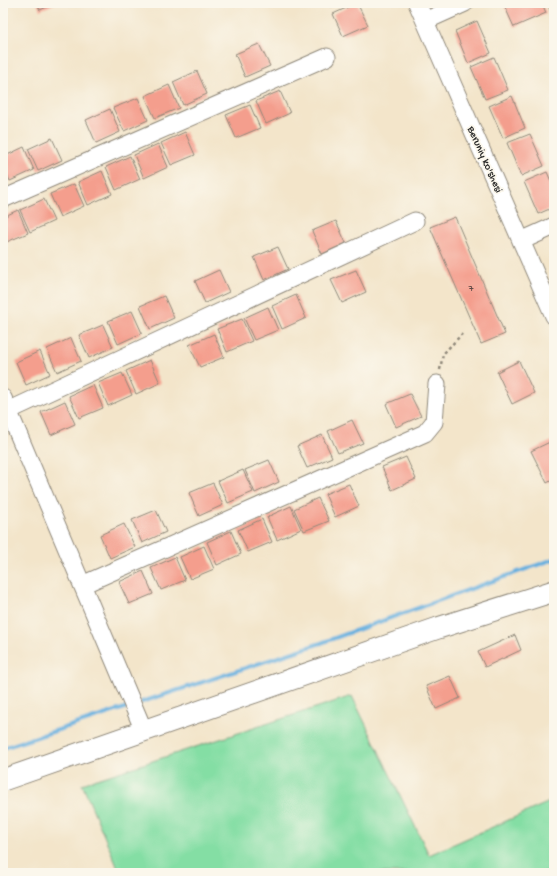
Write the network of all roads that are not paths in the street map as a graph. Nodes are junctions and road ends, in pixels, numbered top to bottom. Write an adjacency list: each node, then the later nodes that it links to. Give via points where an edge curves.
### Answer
1 (417, 3): 3 (street, Beruniy ko'shesi)
2 (465, 3): 3 (street)
3 (425, 21): 8 (street, Beruniy ko'shesi)
4 (327, 57): 5 (street)
5 (3, 199)
6 (415, 221): 11 (street)
7 (554, 226): 8 (street)
8 (521, 241): 9 (street, Beruniy ko'shesi)
9 (554, 316)
10 (437, 384): 12 (street, via 434,422 425,433)
11 (6, 404): 12 (street)
12 (82, 585): 14 (street)
13 (554, 591): 14 (street, via 438,628)
14 (144, 731): 15 (street)
15 (3, 780)

